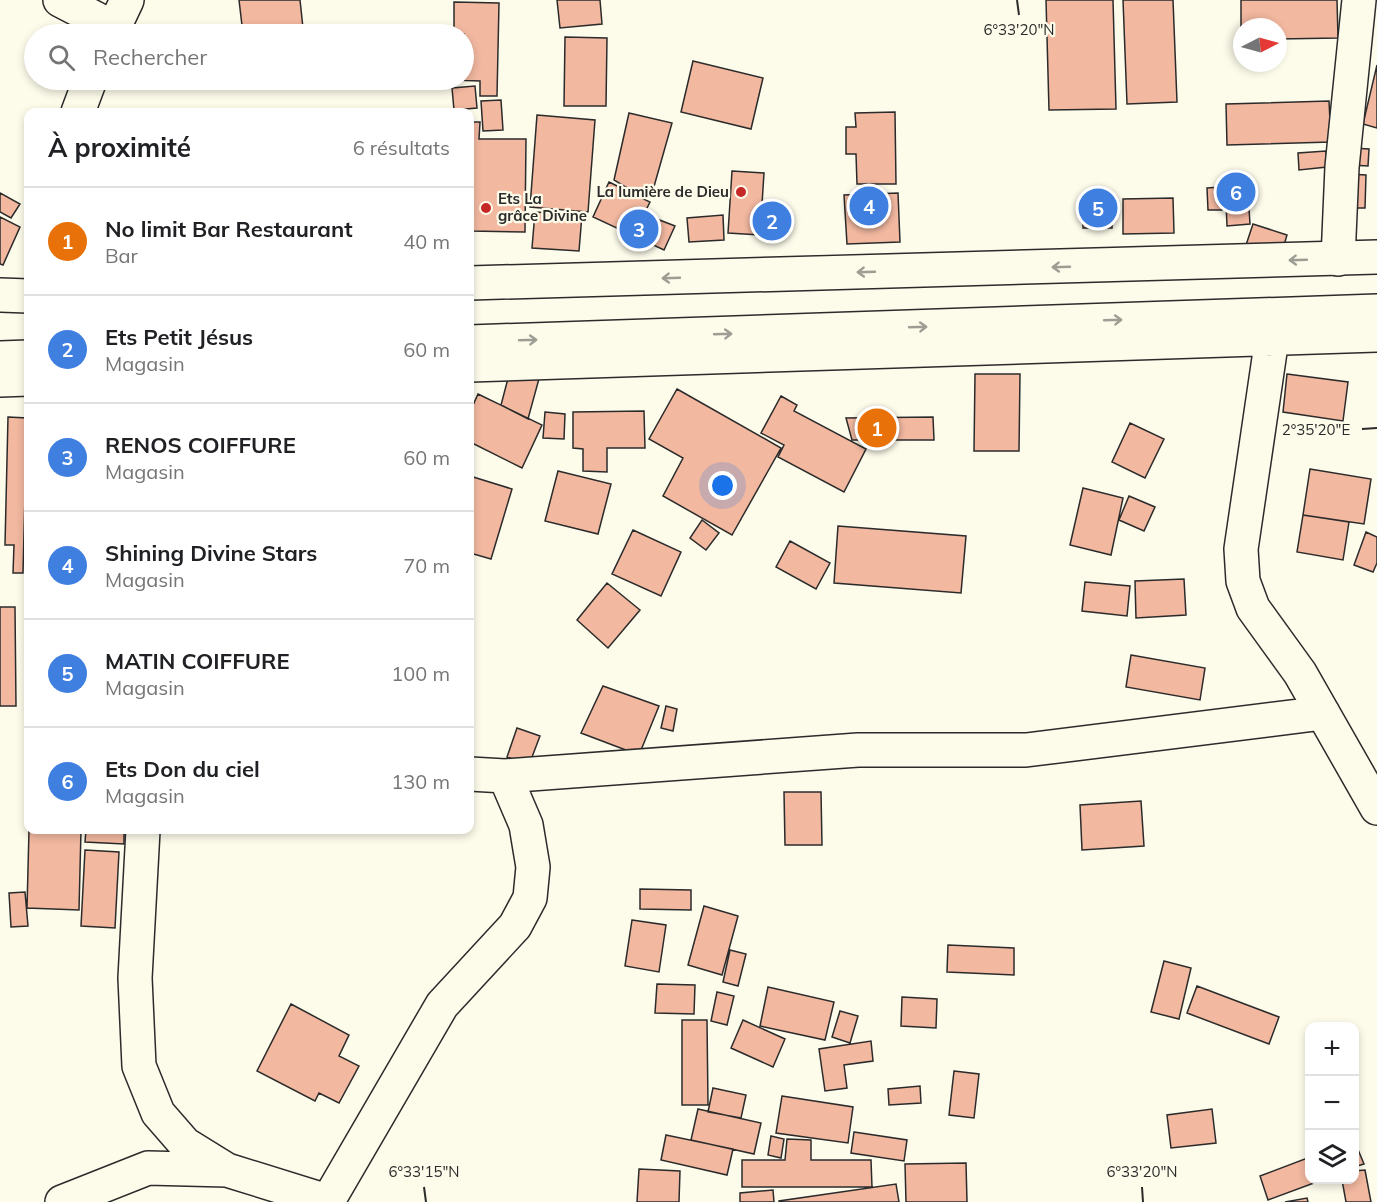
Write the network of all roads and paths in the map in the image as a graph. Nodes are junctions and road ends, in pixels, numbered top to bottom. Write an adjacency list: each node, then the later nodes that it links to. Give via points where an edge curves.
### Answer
1 (60, 0): 3 (main road)
2 (1359, 0): 7 (main road, via 1342,167)
3 (117, 21)
4 (86, 90): 5 (main road)
5 (80, 108)
6 (1377, 257): 7 (main road)
7 (1338, 259): 8 (main road, one-way to 8)
8 (474, 284)
9 (0, 295): 10 (main road)
10 (24, 296)
11 (1377, 311): 12 (main road)
12 (1280, 326): 13 (main road); 14 (main road, one-way to 12); 17 (main road); 20 (main road, via 1241,549 1243,581 1253,608 1300,673)
13 (1377, 335)
14 (474, 342)
15 (24, 357): 16 (main road)
16 (0, 358)
17 (474, 364)
18 (24, 379): 19 (main road)
19 (0, 380)
20 (1323, 713): 22 (main road, via 1026,750 858,750); 23 (main road)
21 (474, 774): 22 (main road)
22 (505, 776): 27 (main road, via 526,825 533,867 530,898 515,926 442,1005)
23 (1377, 808)
24 (143, 834): 25 (main road, via 135,978 139,1066 158,1113 185,1144)
25 (226, 1170): 26 (main road, via 148,1168); 27 (main road)
26 (62, 1202)
27 (328, 1202)

